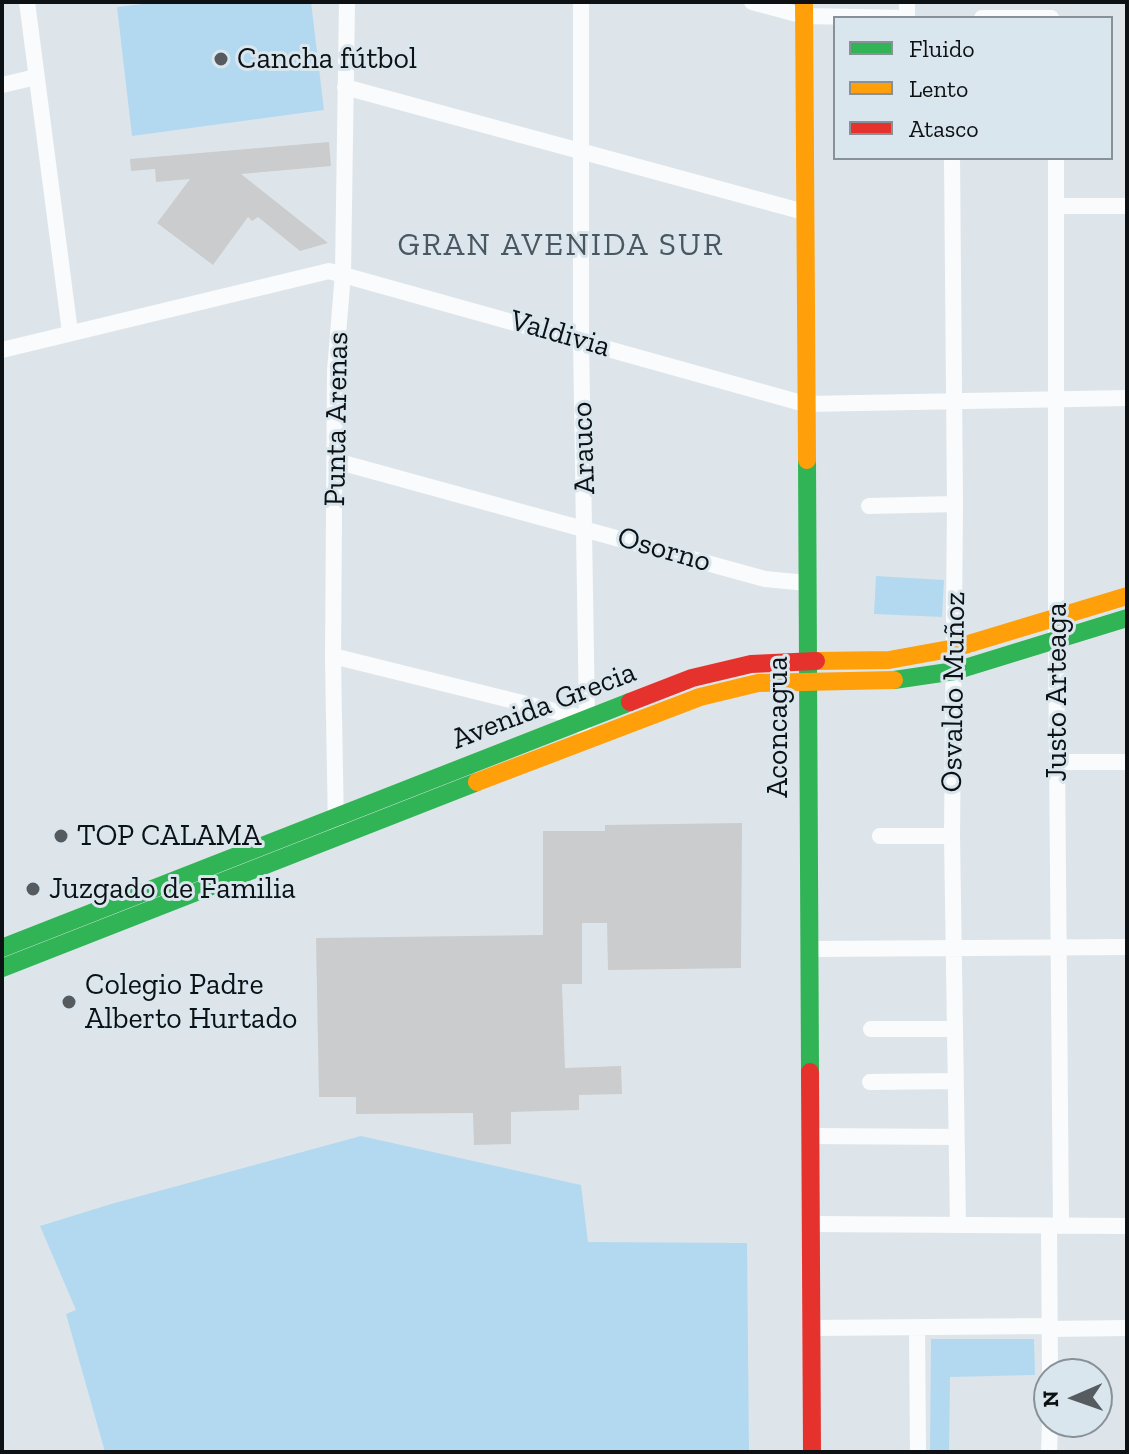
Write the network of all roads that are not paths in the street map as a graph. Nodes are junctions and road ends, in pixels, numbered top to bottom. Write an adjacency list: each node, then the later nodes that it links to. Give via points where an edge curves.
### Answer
1 (27, 2): 7 (street)
2 (347, 2): 9 (street, Punta Arenas)
3 (581, 2): 10 (street, Arauco)
4 (752, 2): 5 (street)
5 (804, 9): 6 (street); 15 (main road, Aconcagua)
6 (883, 16)
7 (36, 77): 8 (street); 17 (street)
8 (2, 85)
9 (345, 87): 10 (street); 16 (street, Punta Arenas)
10 (581, 150): 15 (street); 18 (street, Arauco)
11 (952, 160): 22 (street, Osvaldo Muñoz)
12 (1056, 160): 13 (street, Justo Arteaga)
13 (1056, 206): 14 (street); 21 (street, Justo Arteaga)
14 (1127, 206)
15 (804, 212): 23 (main road, Aconcagua)
16 (343, 273): 17 (street, Valdivia, via 329,271); 18 (street, Valdivia); 24 (street, Punta Arenas, via 335,371)
17 (70, 332): 19 (street, Valdivia)
18 (581, 339): 23 (street, Valdivia); 27 (street, Arauco)
19 (2, 350)
20 (1127, 398): 21 (street, Valdivia)
21 (1058, 399): 22 (street, Valdivia); 30 (street, Justo Arteaga)
22 (955, 401): 23 (street, Valdivia); 25 (street, Osvaldo Muñoz)
23 (805, 404): 28 (main road, Aconcagua)
24 (336, 461): 27 (street, Osorno); 34 (street, Punta Arenas)
25 (955, 504): 26 (street); 33 (street, Osvaldo Muñoz)
26 (869, 506)
27 (586, 528): 28 (street, Osorno, via 765,579); 38 (street, Arauco)
28 (807, 583): 35 (main road, Aconcagua)
29 (1127, 596): 30 (main road, Avenida Grecia)
30 (1056, 618): 32 (street, Justo Arteaga); 33 (main road, Avenida Grecia)
31 (1127, 618): 32 (main road, Avenida Grecia)
32 (1056, 640): 36 (main road, Avenida Grecia); 40 (street, Justo Arteaga)
33 (955, 648): 35 (main road, Avenida Grecia, via 889,660); 36 (street, Osvaldo Muñoz)
34 (333, 656): 38 (street); 42 (street, Punta Arenas)
35 (806, 660): 37 (main road, Aconcagua); 38 (main road, Avenida Grecia, via 728,668)
36 (955, 671): 37 (main road, Avenida Grecia, via 889,681); 44 (street, Osvaldo Muñoz)
37 (806, 681): 39 (main road, Avenida Grecia, via 729,688); 48 (main road, Aconcagua)
38 (587, 719): 39 (street); 42 (main road, Avenida Grecia)
39 (571, 746): 42 (main road, Avenida Grecia)
40 (1058, 762): 41 (street); 47 (street, Justo Arteaga)
41 (1127, 762)
42 (336, 827): 46 (main road, Avenida Grecia); 50 (main road, Avenida Grecia)
43 (880, 836): 44 (street)
44 (952, 836): 49 (street, Osvaldo Muñoz)
45 (1127, 947): 47 (street)
46 (2, 948)
47 (1058, 948): 49 (street); 59 (street, Justo Arteaga)
48 (809, 949): 49 (street); 55 (main road, Aconcagua)
49 (955, 950): 52 (street, Osvaldo Muñoz)
50 (2, 968)
51 (871, 1029): 52 (street)
52 (955, 1029): 53 (street, Osvaldo Muñoz)
53 (955, 1081): 54 (street); 56 (street, Osvaldo Muñoz)
54 (870, 1082)
55 (811, 1136): 56 (street); 57 (main road, Aconcagua)
56 (956, 1137): 58 (street, Osvaldo Muñoz)
57 (812, 1224): 58 (street); 62 (main road, Aconcagua)
58 (958, 1225): 59 (street)
59 (1055, 1226): 60 (street); 61 (street, Justo Arteaga)
60 (1127, 1226)
61 (1050, 1327): 63 (street); 64 (street); 65 (street, Justo Arteaga)
62 (812, 1328): 64 (street); 66 (main road, Aconcagua)
63 (1127, 1328)
64 (917, 1329): 67 (street)
65 (1050, 1358)
66 (812, 1452)
67 (918, 1452)

